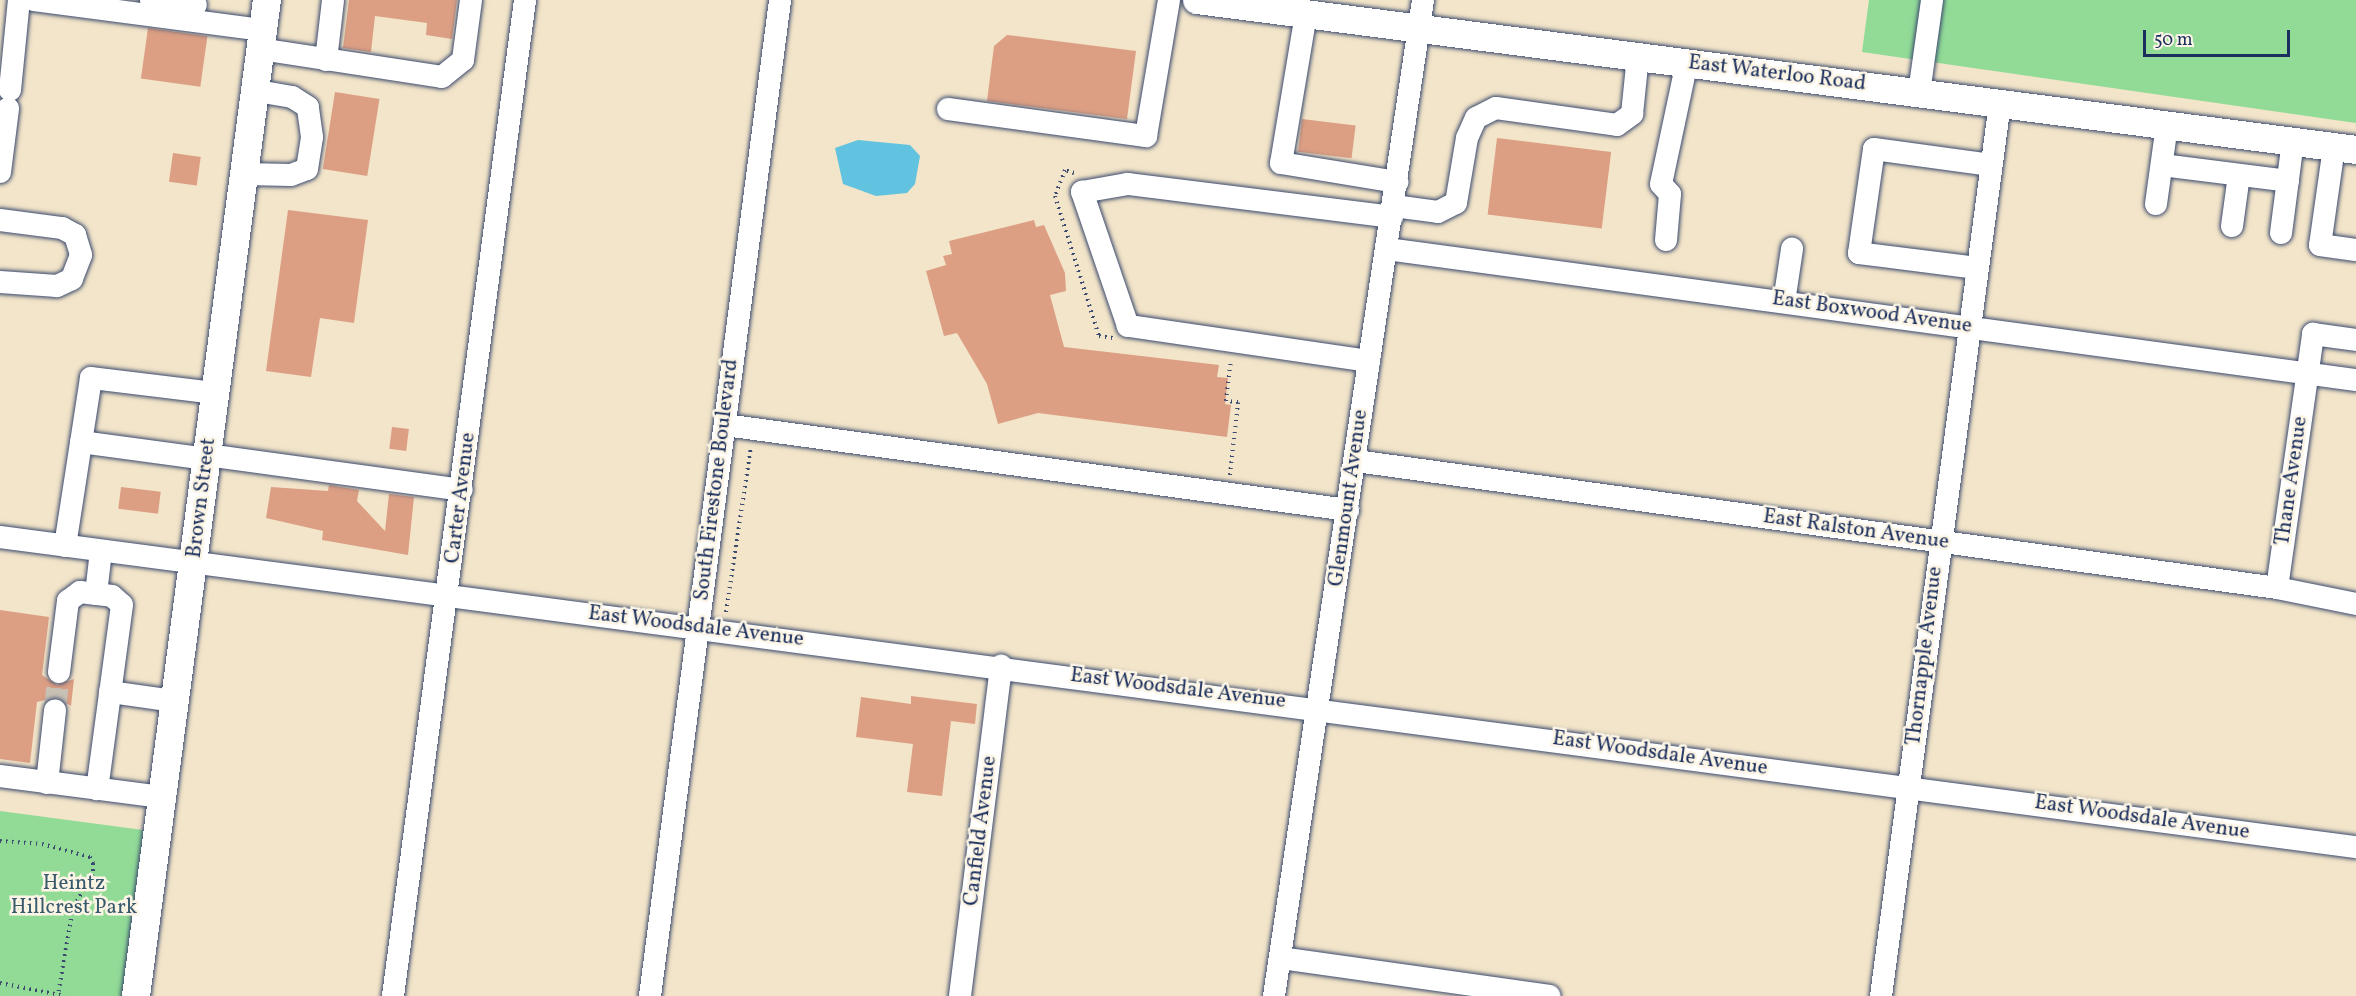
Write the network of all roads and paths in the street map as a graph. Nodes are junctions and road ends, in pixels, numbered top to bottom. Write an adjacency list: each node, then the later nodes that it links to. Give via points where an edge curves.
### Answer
1 (19, 0): 30 (street)
2 (34, 0): 14 (street)
3 (151, 0): 14 (street)
4 (267, 0): 17 (main road, Brown Street)
5 (333, 0): 19 (street)
6 (471, 0): 19 (street, via 464,60 442,77)
7 (525, 0): 61 (street, Carter Avenue)
8 (780, 0): 56 (street, South Firestone Boulevard)
9 (1169, 0): 24 (street, via 1146,136)
10 (1197, 0): 13 (main road, East Waterloo Road)
11 (1424, 0): 16 (street, Glenmount Avenue)
12 (1932, 0): 22 (street)
13 (1258, 4): 15 (main road, East Waterloo Road)
14 (195, 9): 17 (street)
15 (1324, 10): 16 (main road, East Waterloo Road); 35 (street, via 1281,163)
16 (1419, 28): 18 (main road, East Waterloo Road); 35 (street, Glenmount Avenue)
17 (261, 40): 19 (street); 21 (main road, Brown Street)
18 (1638, 56): 20 (main road, East Waterloo Road); 37 (street, via 1632,114 1617,125 1496,108 1476,118 1467,138 1456,203 1438,212)
19 (326, 60)
20 (1686, 62): 22 (main road, East Waterloo Road); 41 (street, via 1661,184 1670,194)
21 (254, 90): 31 (main road, Brown Street); 31 (street, via 292,97 308,107 312,137 307,169 291,176)
22 (1919, 93): 23 (main road, East Waterloo Road)
23 (2000, 103): 25 (main road, East Waterloo Road); 28 (street, Thornapple Avenue)
24 (948, 109)
25 (2167, 125): 26 (main road, East Waterloo Road); 29 (street)
26 (2293, 141): 27 (main road, East Waterloo Road); 34 (street)
27 (2345, 148): 44 (street, via 2320,245)
28 (1991, 165): 45 (street, Thornapple Avenue); 45 (street, via 1874,149 1859,253)
29 (2162, 165): 32 (street); 36 (street)
30 (0, 172)
31 (244, 174): 55 (main road, Brown Street)
32 (2239, 175): 34 (street); 39 (street)
33 (1084, 176): 49 (path, via 1065,170 1055,196 1099,336)
34 (2288, 181): 40 (street)
35 (1397, 182): 37 (street, Glenmount Avenue)
36 (2156, 204)
37 (1393, 212): 42 (street, Glenmount Avenue); 51 (street, via 1128,184 1082,192 1128,326)
38 (0, 220): 46 (street, via 62,228 75,235 81,255 72,279 57,286)
39 (2232, 226)
40 (2281, 233)
41 (1666, 240)
42 (1387, 249): 47 (street, East Boxwood Avenue); 52 (street, Glenmount Avenue)
43 (1792, 249): 47 (street)
44 (2356, 250)
45 (1977, 268): 48 (street, Thornapple Avenue)
46 (0, 282)
47 (1784, 302): 48 (street, East Boxwood Avenue)
48 (1969, 326): 53 (street, East Boxwood Avenue); 65 (street, Thornapple Avenue)
49 (1121, 339)
50 (2356, 340): 53 (street, Thane Avenue, via 2313,334)
51 (1232, 351): 52 (street); 62 (path, via 1226,401 1238,402)
52 (1369, 361): 60 (street, Glenmount Avenue)
53 (2307, 375): 54 (street, East Boxwood Avenue); 69 (street, Thane Avenue)
54 (2356, 380)
55 (215, 393): 58 (street, via 91,378); 59 (main road, Brown Street)
56 (724, 425): 57 (street); 74 (street, South Firestone Boulevard)
57 (754, 429): 62 (street); 73 (path, via 726,613)
58 (81, 442): 59 (street); 66 (street)
59 (207, 457): 61 (street); 68 (main road, Brown Street)
60 (1356, 461): 63 (street, Glenmount Avenue); 65 (street, East Ralston Avenue)
61 (462, 490): 71 (street, Carter Avenue)
62 (1228, 494): 63 (street)
63 (1348, 510): 79 (street, Glenmount Avenue)
64 (0, 537): 66 (street, East Woodsdale Avenue)
65 (1940, 542): 69 (street, East Ralston Avenue); 83 (street, Thornapple Avenue)
66 (65, 546): 67 (street, East Woodsdale Avenue)
67 (101, 551): 68 (street, East Woodsdale Avenue); 70 (street)
68 (193, 563): 71 (street, East Woodsdale Avenue); 78 (main road, Brown Street)
69 (2277, 588): 72 (street, East Ralston Avenue)
70 (96, 594): 76 (street, via 80,592 68,602); 77 (street, via 122,605)
71 (448, 596): 74 (street, East Woodsdale Avenue); 93 (street, Carter Avenue)
72 (2356, 604)
73 (738, 614)
74 (698, 627): 75 (street, East Woodsdale Avenue); 94 (street, South Firestone Boulevard)
75 (1001, 666): 79 (street, East Woodsdale Avenue); 95 (street, Canfield Avenue)
76 (59, 672)
77 (110, 692): 78 (street); 84 (street)
78 (174, 701): 85 (main road, Brown Street)
79 (1318, 707): 83 (street, East Woodsdale Avenue); 88 (street, Glenmount Avenue)
80 (55, 710): 82 (street)
81 (0, 776): 82 (street)
82 (47, 783): 84 (street)
83 (1908, 788): 87 (street, East Woodsdale Avenue); 98 (street, Thornapple Avenue)
84 (97, 789): 85 (street)
85 (162, 797): 92 (main road, Brown Street)
86 (0, 841): 90 (path, via 42,844 90,856 93,863 93,874 73,907)
87 (2356, 847)
88 (1280, 958): 96 (street, Glenmount Avenue); 97 (street)
89 (0, 983): 90 (path)
90 (58, 995): 91 (path)
91 (64, 996)
92 (136, 996)
93 (393, 996)
94 (650, 996)
95 (960, 996)
96 (1274, 996)
97 (1549, 996)
98 (1881, 996)

